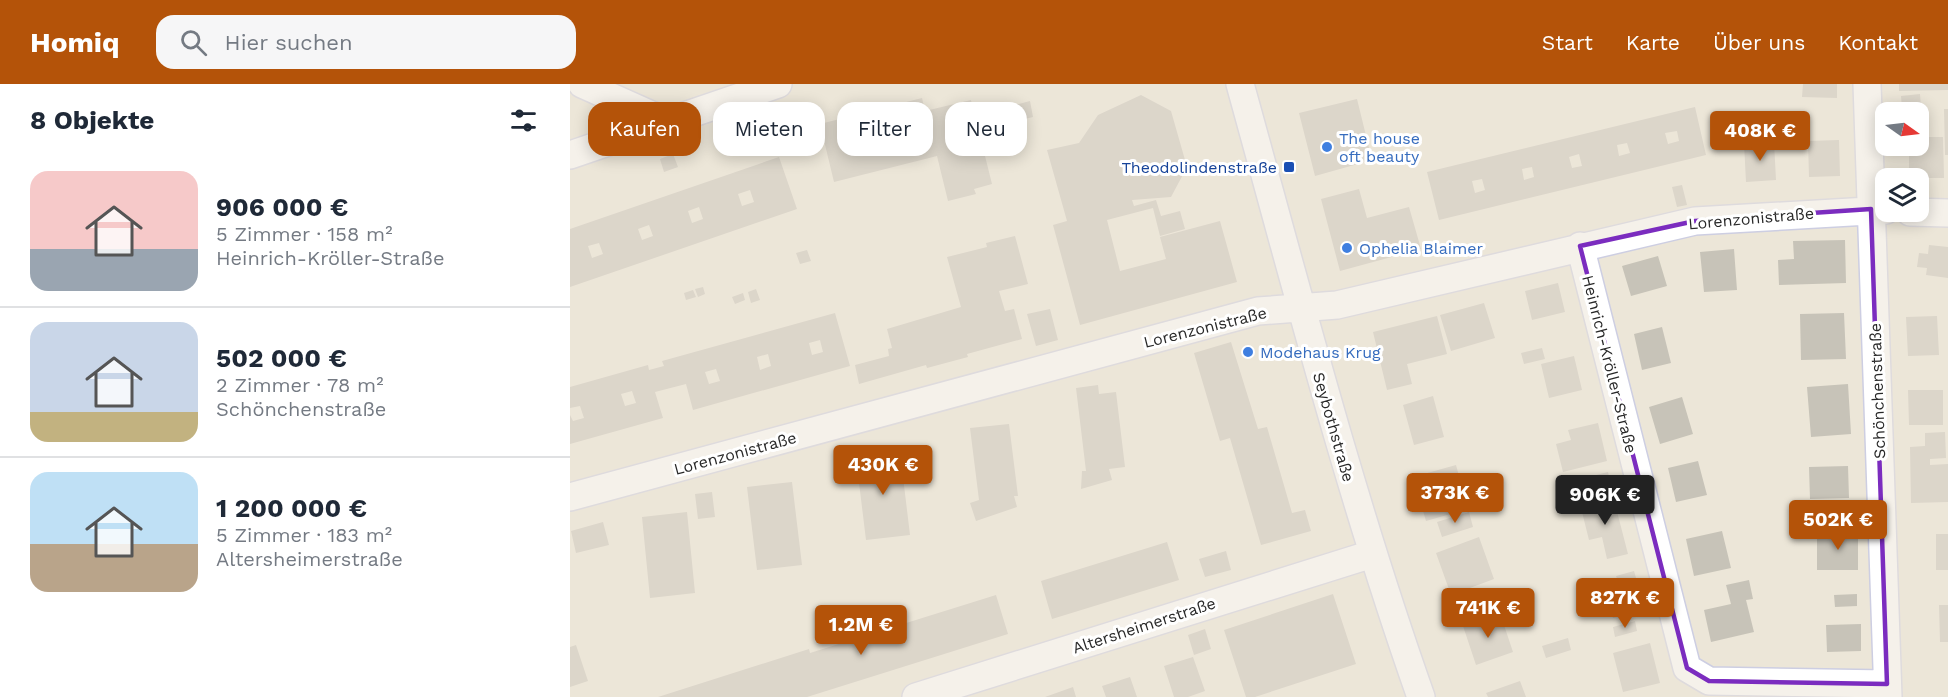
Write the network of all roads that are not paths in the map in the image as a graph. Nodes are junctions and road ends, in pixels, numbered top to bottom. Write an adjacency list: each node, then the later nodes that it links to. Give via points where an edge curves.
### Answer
1 (582, 84): 5 (street)
2 (778, 84): 6 (street)
3 (1240, 84): 15 (street, Seybothstraße)
4 (1867, 84): 9 (street, Schönchenstraße)
5 (622, 102)
6 (701, 110)
7 (588, 149): 8 (street)
8 (570, 155)
9 (1875, 176)
10 (1875, 210): 14 (street, Lorenzonistraße, via 1695,221)
11 (1929, 212): 12 (street)
12 (1948, 213)
13 (1878, 222): 18 (street, Schönchenstraße)
14 (1580, 246): 15 (street, Lorenzonistraße, via 1336,305); 18 (street, Heinrich-Kröller-Straße, via 1687,668 1709,681)
15 (1300, 308): 16 (street, Lorenzonistraße, via 1258,311); 17 (street, Seybothstraße)
16 (570, 497)
17 (1372, 554): 19 (street, Altersheimerstraße); 20 (street, Seybothstraße)
18 (1887, 691)
19 (916, 697)
20 (1421, 697)

